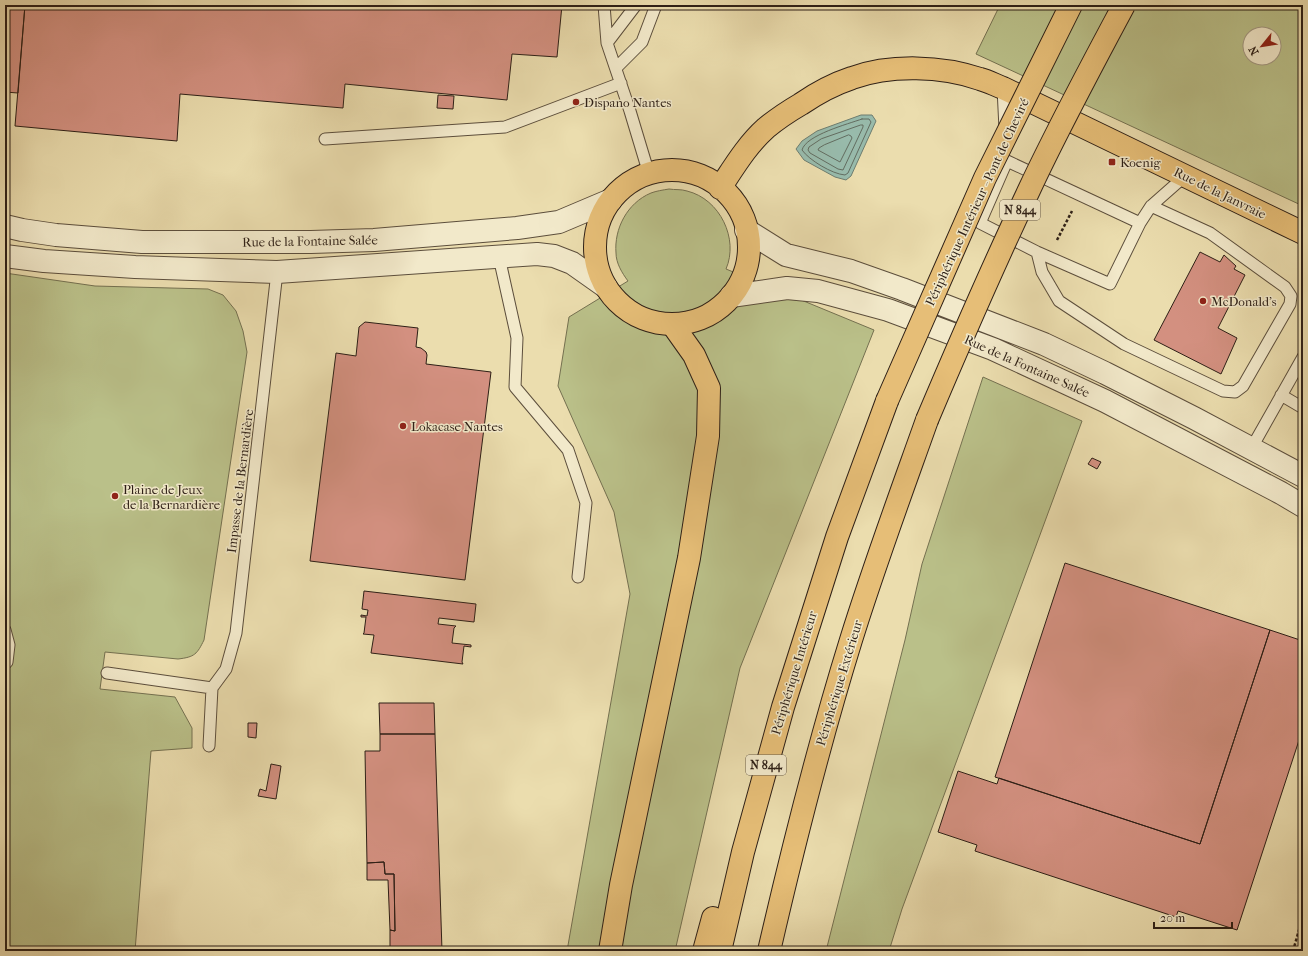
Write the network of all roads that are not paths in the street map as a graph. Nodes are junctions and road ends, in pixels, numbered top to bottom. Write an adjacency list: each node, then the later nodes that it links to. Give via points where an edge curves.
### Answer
1 (604, 5): 6 (lane)
2 (636, 5): 6 (lane)
3 (656, 5): 7 (lane, via 642,42)
4 (1071, 5): 31 (main road, Périphérique Intérieur - Pont de Cheviré / N 844, bridge, via 985,178)
5 (1124, 5): 46 (main road, Périphérique Extérieur / N 844, bridge, via 1030,187 927,420 867,590 836,690 784,884)
6 (607, 43): 7 (lane)
7 (616, 68): 8 (lane)
8 (621, 83): 10 (lane, via 505,128); 12 (lane)
9 (1003, 88): 11 (lane); 13 (main road, Rue de la Janvraie); 14 (main road, Rue de la Janvraie, via 958,73 928,69 903,68 854,77 814,96 766,128 747,148)
10 (324, 139)
11 (1007, 161): 17 (lane); 22 (lane, via 980,223)
12 (649, 174): 14 (main road, via 663,171 683,172 703,177); 15 (main road, via 634,180)
13 (1185, 176): 16 (lane); 20 (main road, Rue de la Janvraie)
14 (720, 188): 19 (main road, via 739,211)
15 (611, 200): 21 (street, Rue de la Fontaine Salée, via 559,222 517,228 374,240); 26 (main road, via 601,218 596,238 598,268)
16 (1151, 206): 17 (lane); 22 (lane, via 1210,233 1285,287 1291,296 1290,304 1244,386 1235,392 1223,391 1124,344 1059,301 1042,272)
17 (1140, 223): 22 (lane, via 1110,284)
18 (5, 226): 21 (street, Rue de la Fontaine Salée, via 56,235 142,242)
19 (746, 230): 27 (main road, via 746,266); 33 (street, Rue de la Fontaine Salée, via 786,255 851,271 1044,344)
20 (1303, 233)
21 (311, 242): 25 (street, via 284,255)
22 (1037, 252)
23 (5, 256): 25 (street, Rue de la Fontaine Salée, via 128,266)
24 (499, 257): 25 (street, Rue de la Fontaine Salée); 26 (street, Rue de la Fontaine Salée, via 537,254 554,256 572,263); 36 (lane, via 517,338 515,387 568,450 586,503)
25 (277, 272): 41 (lane, Impasse de la Bernardière, via 236,633 226,669)
26 (606, 287): 28 (main road, via 620,304 639,317)
27 (731, 296): 28 (main road, via 709,315 691,322); 35 (street, Rue de la Fontaine Salée, via 787,288 818,291 888,310 993,349 1105,402)
28 (672, 324): 43 (main road, via 694,355 709,388 708,436 689,558)
29 (1303, 357): 30 (lane)
30 (1281, 395): 32 (lane); 33 (lane)
31 (887, 402): 37 (main road, Périphérique Intérieur / N 844)
32 (1303, 408)
33 (1251, 449): 34 (street, Rue de la Fontaine Salée)
34 (1303, 476)
35 (1303, 506)
36 (578, 576)
37 (822, 582): 44 (main road, via 799,603); 45 (main road, Périphérique Intérieur / N 844, via 767,762)
38 (5, 630): 39 (lane, via 9,645)
39 (5, 664)
40 (107, 673): 41 (lane)
41 (212, 688): 42 (lane)
42 (209, 746)
43 (610, 951)
44 (704, 951)
45 (720, 951)
46 (769, 951)

